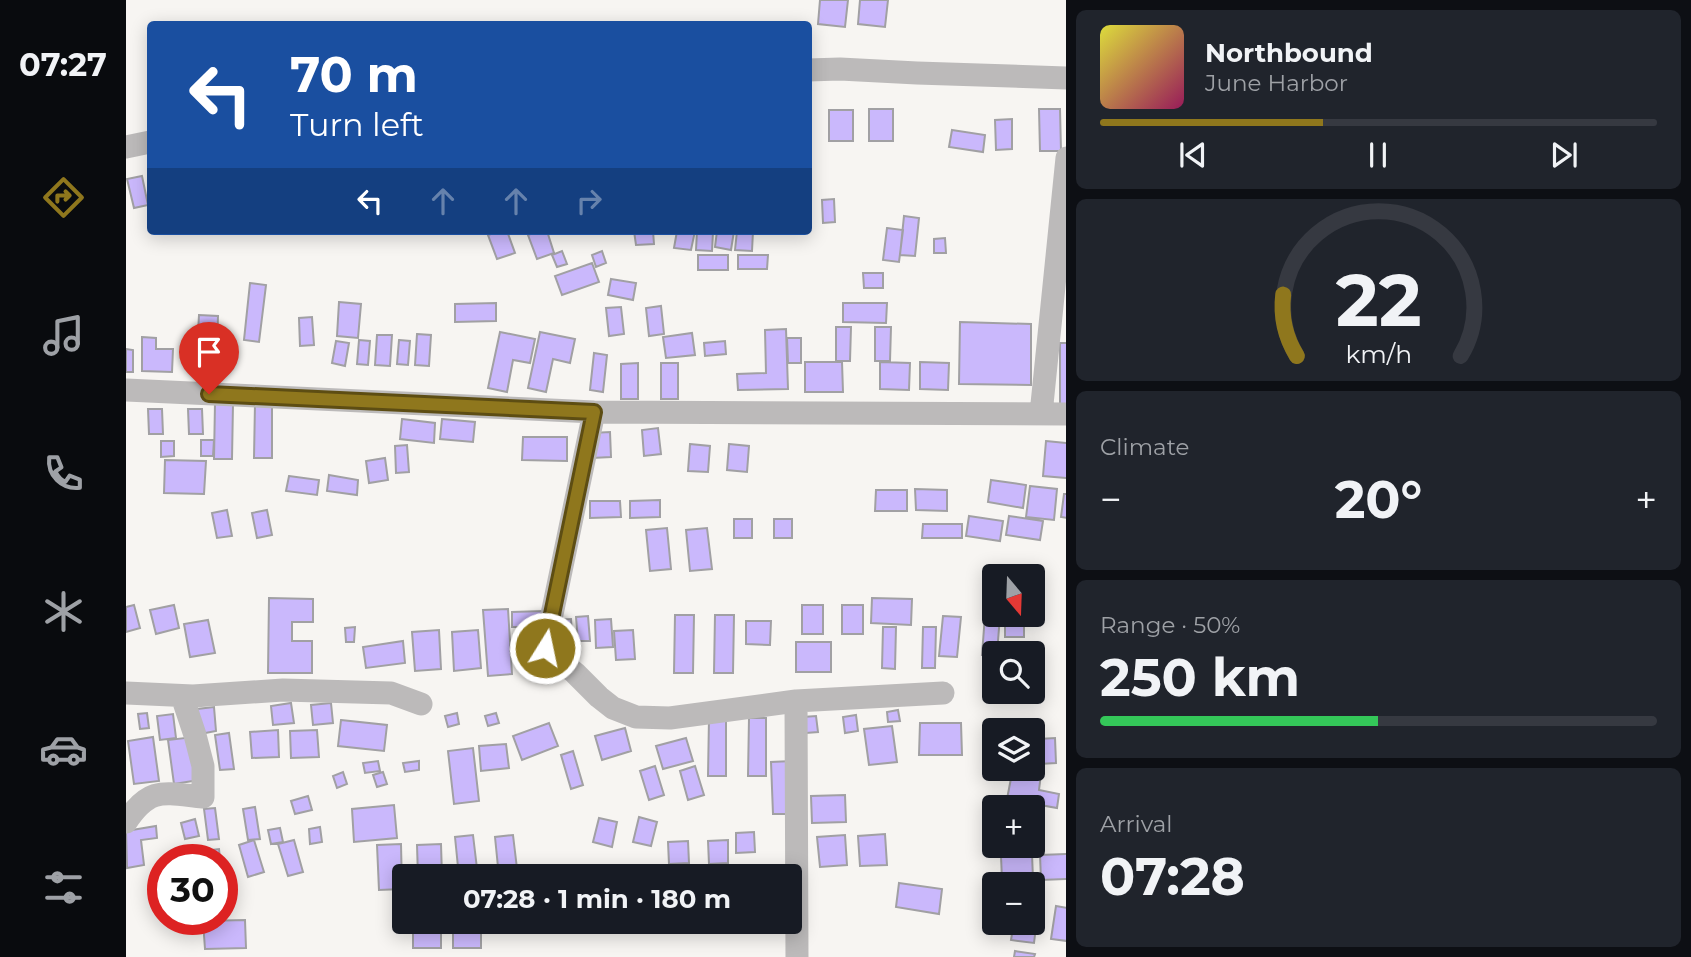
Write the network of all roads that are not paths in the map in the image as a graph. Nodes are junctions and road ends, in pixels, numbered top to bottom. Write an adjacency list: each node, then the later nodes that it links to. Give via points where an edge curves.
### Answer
1 (812, 70): 2 (street)
2 (1066, 78)
3 (147, 143): 4 (street)
4 (126, 147)
5 (1066, 158): 8 (street)
6 (126, 390): 7 (street)
7 (594, 412): 8 (street); 13 (street, via 545,648 599,698 636,717 670,718)
8 (1041, 414): 9 (street)
9 (1066, 414)
10 (126, 693): 12 (street)
11 (943, 693): 13 (street)
12 (182, 696): 14 (street, via 283,690 391,693); 15 (street, via 202,766 203,797 160,793 138,804)
13 (796, 701): 16 (street)
14 (421, 704)
15 (126, 822)
16 (797, 957)

